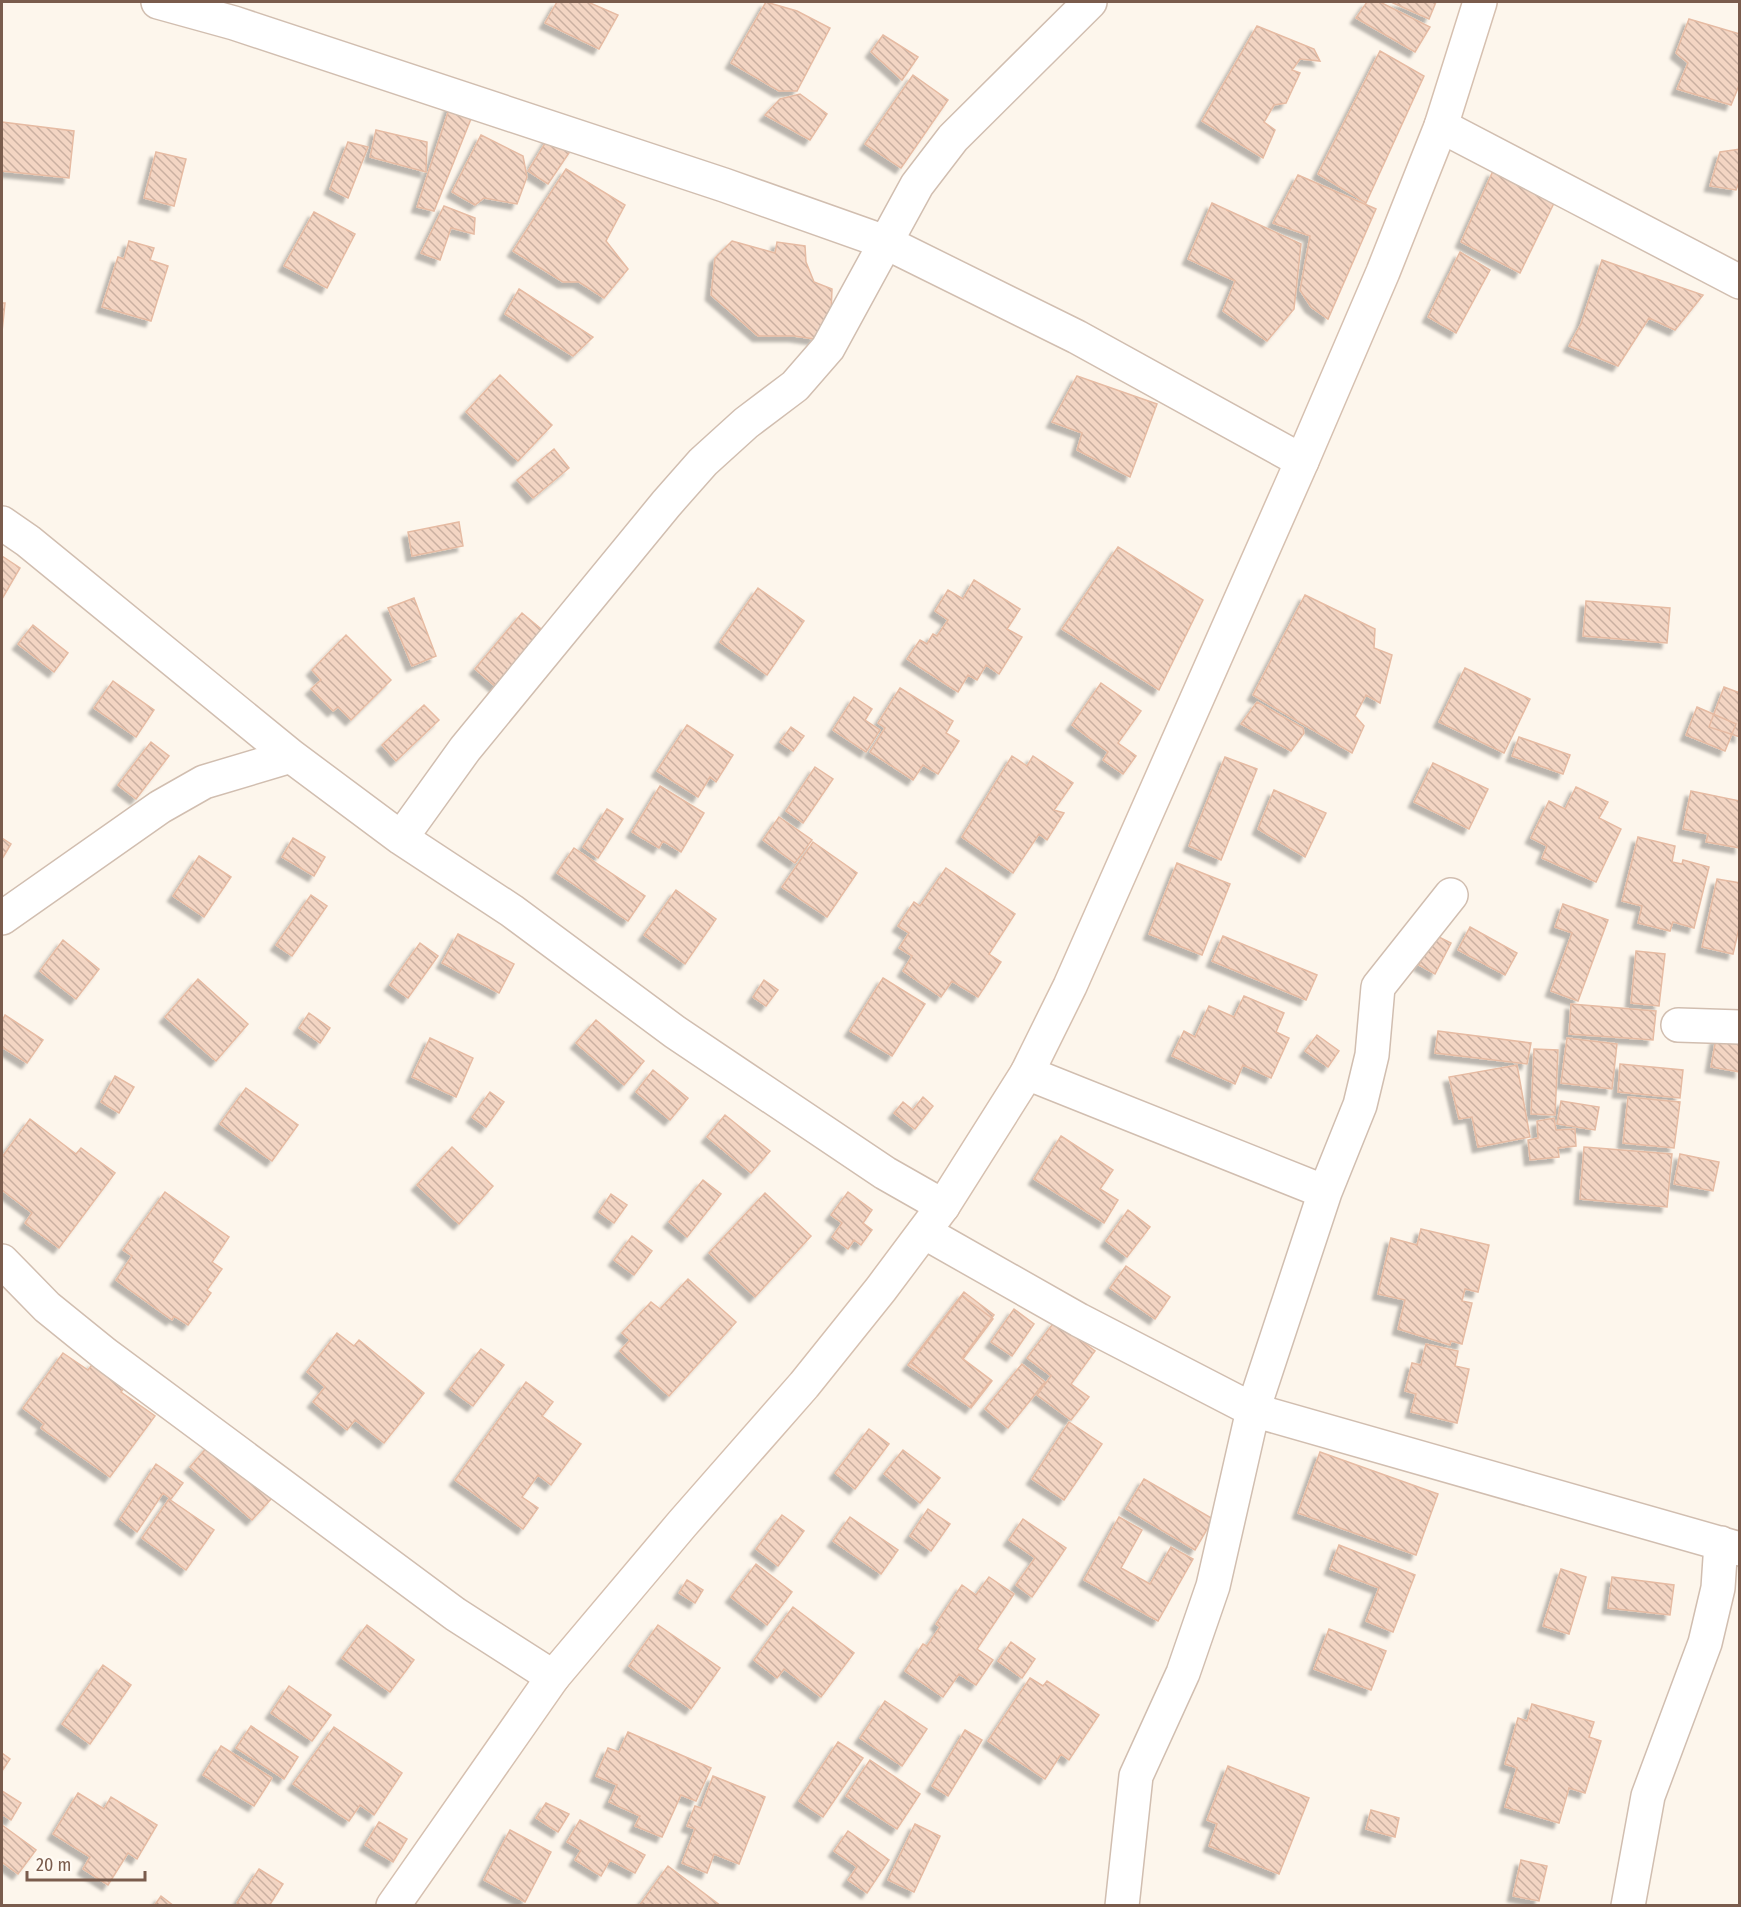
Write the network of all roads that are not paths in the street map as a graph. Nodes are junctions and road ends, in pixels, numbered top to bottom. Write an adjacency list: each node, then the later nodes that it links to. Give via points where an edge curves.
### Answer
1 (158, 2): 5 (street, via 234,23 713,181)
2 (1090, 2): 5 (street, via 953,138 917,185)
3 (1480, 2): 4 (street)
4 (1440, 126): 6 (street); 7 (street)
5 (885, 242): 7 (street, via 1077,337); 10 (street, via 828,348 795,386 703,462 666,504 465,749)
6 (1740, 282)
7 (1302, 461): 15 (street, via 1070,986)
8 (2, 523): 9 (street)
9 (291, 756): 10 (street); 12 (street, via 204,782 160,807)
10 (401, 838): 17 (street, via 512,911 675,1032 885,1173)
11 (1451, 895): 16 (street, via 1378,987 1372,1055 1360,1105)
12 (2, 918)
13 (1678, 1025): 14 (street)
14 (1740, 1027)
15 (1027, 1073): 16 (street); 17 (street)
16 (1325, 1192): 19 (street)
17 (933, 1219): 19 (street, via 1079,1320); 21 (street, via 804,1385)
18 (2, 1261): 21 (street, via 47,1307 105,1354 455,1614)
19 (1253, 1410): 20 (street); 23 (street, via 1213,1586 1183,1673 1136,1776)
20 (1730, 1546): 24 (street, via 1705,1643 1648,1796)
21 (553, 1677): 22 (street)
22 (393, 1905)
23 (1122, 1905)
24 (1628, 1905)

